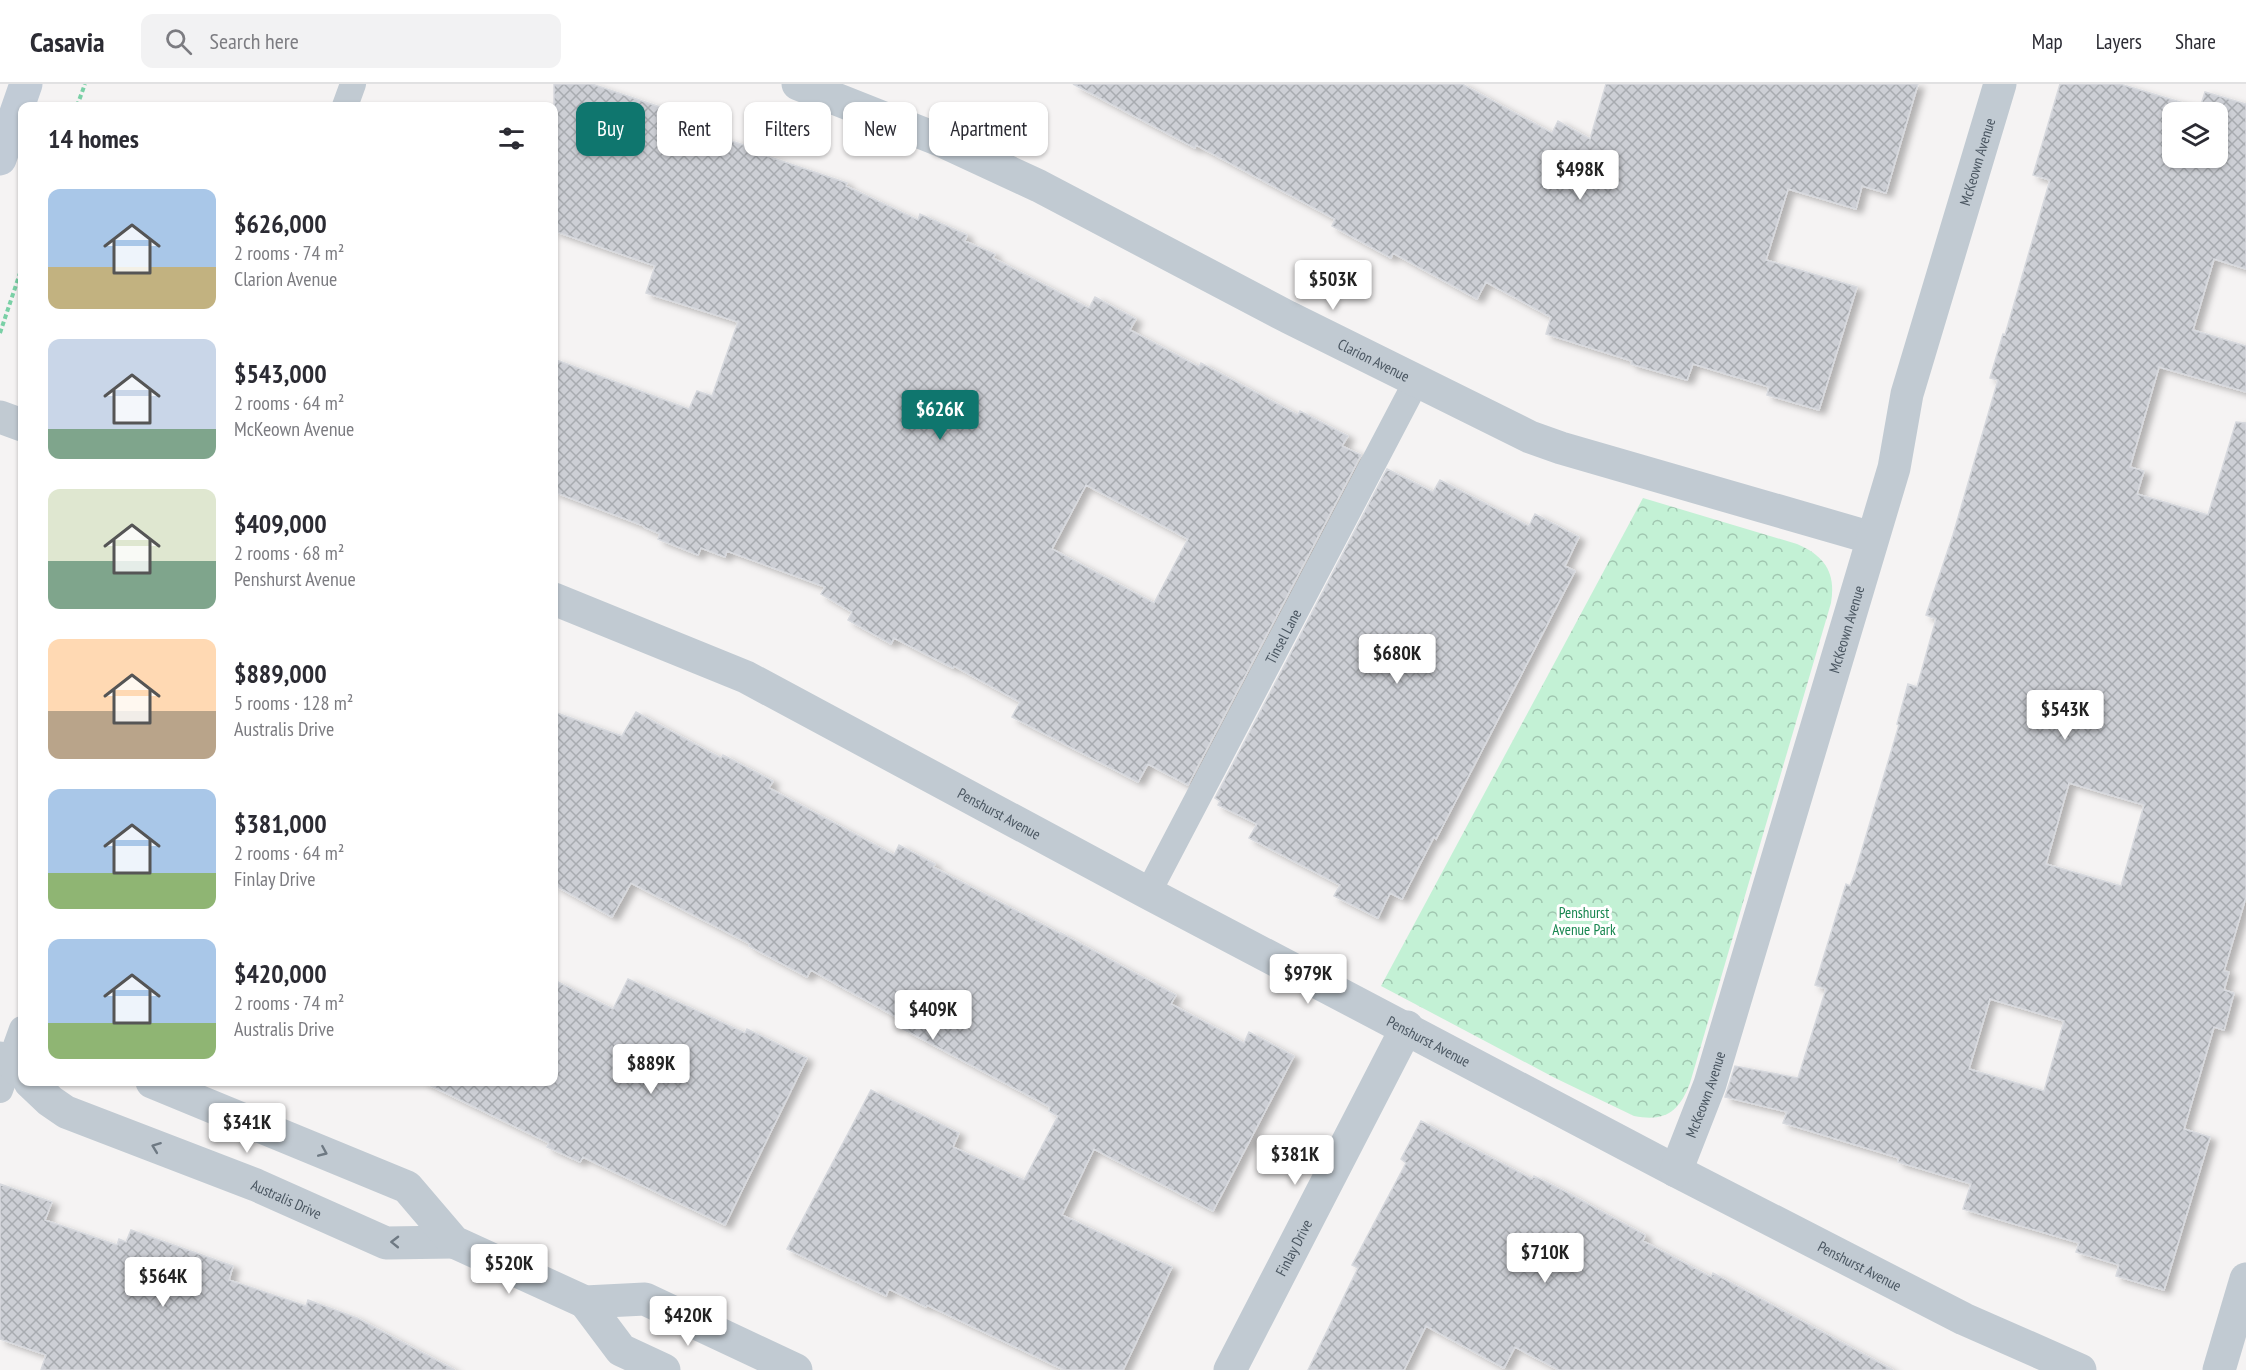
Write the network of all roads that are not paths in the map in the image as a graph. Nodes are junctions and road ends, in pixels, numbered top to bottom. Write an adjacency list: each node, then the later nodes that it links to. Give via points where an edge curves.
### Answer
1 (26, 84): 5 (main road)
2 (353, 84): 6 (lane)
3 (798, 84): 9 (street, Clarion Avenue, via 942,141 1039,186)
4 (2000, 84): 12 (street, McKeown Avenue, via 1907,394 1894,468)
5 (20, 102)
6 (346, 102)
7 (18, 107): 8 (main road)
8 (0, 159)
9 (1416, 382): 12 (street, Clarion Avenue, via 1561,448); 14 (lane, Tinsel Lane)
10 (0, 417): 11 (street)
11 (18, 424)
12 (1872, 538): 20 (street, McKeown Avenue, via 1710,1084)
13 (558, 601): 14 (street, Penshurst Avenue, via 746,677)
14 (1148, 892): 15 (street, Penshurst Avenue)
15 (1407, 1027): 20 (street, Penshurst Avenue); 26 (street, Finlay Drive)
16 (18, 1050): 17 (lane)
17 (14, 1071)
18 (32, 1086): 21 (street, Australis Drive, one-way to 18, via 386,1243 256,1185 66,1112)
19 (162, 1086): 21 (street, Australis Drive, one-way to 21, via 407,1187)
20 (1676, 1171): 27 (street, Penshurst Avenue, via 1964,1319)
21 (454, 1242): 23 (street, Australis Drive)
22 (2246, 1279): 28 (street)
23 (585, 1302): 24 (street, Australis Drive, via 621,1350); 25 (street, Australis Drive, via 645,1299)
24 (663, 1370)
25 (796, 1370)
26 (1230, 1370)
27 (2080, 1370)
28 (2219, 1370)

